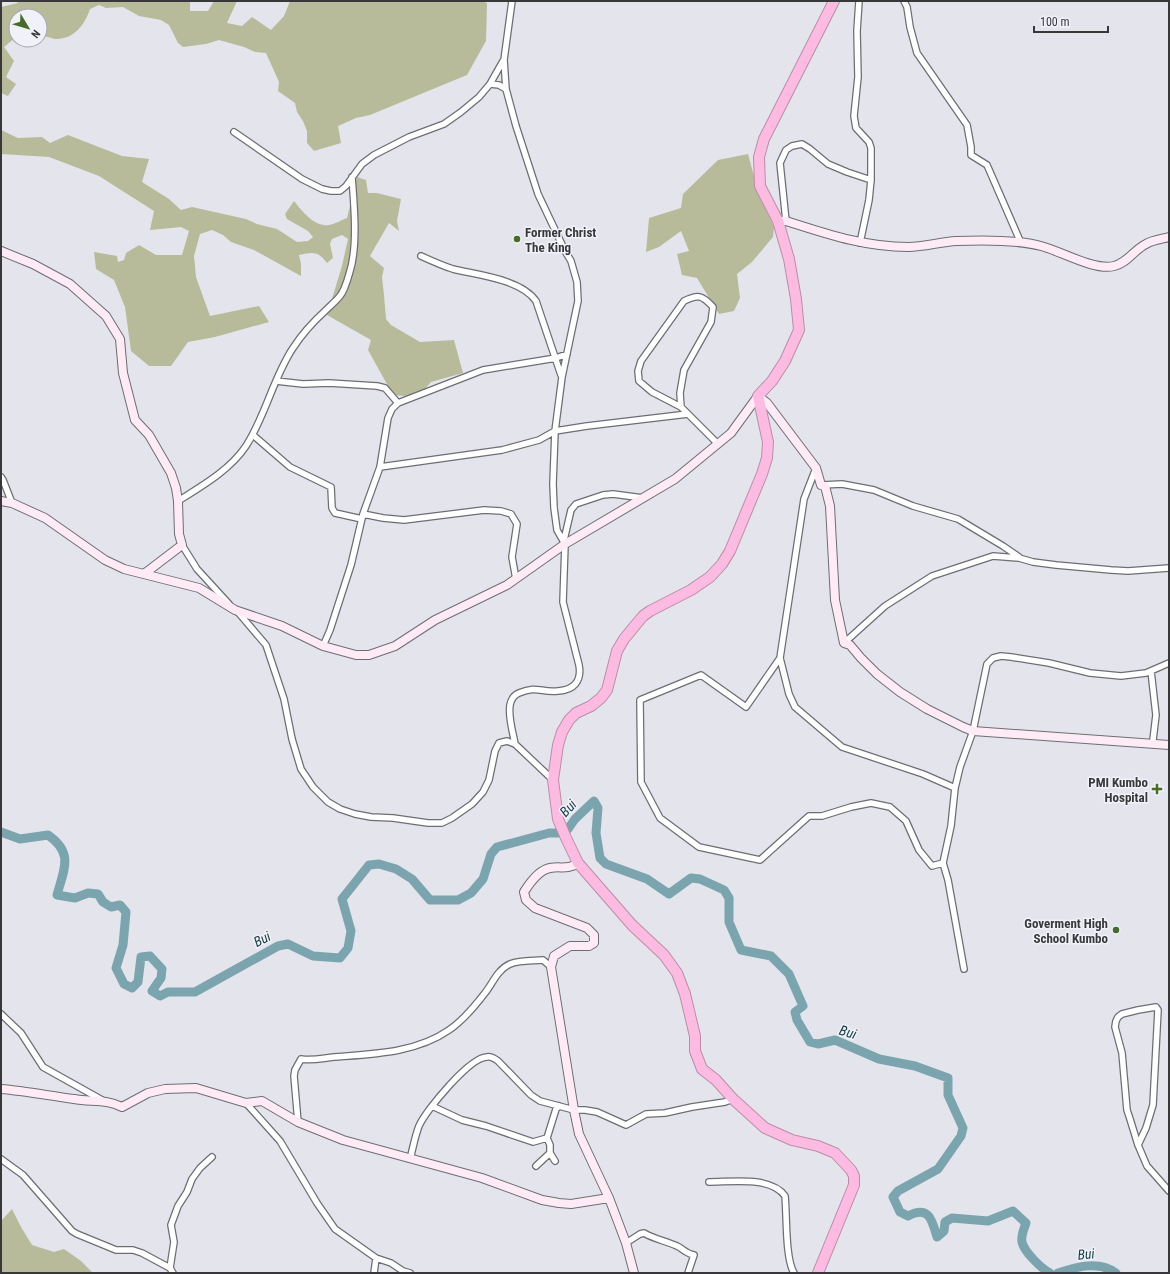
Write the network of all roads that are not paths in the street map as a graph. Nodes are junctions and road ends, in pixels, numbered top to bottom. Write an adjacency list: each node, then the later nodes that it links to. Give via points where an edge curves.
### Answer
1 (512, 1): 5 (street)
2 (834, 1): 11 (highway, via 764,139 759,157 760,186)
3 (859, 1): 10 (street, via 858,77 854,116 856,128 872,148)
4 (904, 1): 14 (street, via 916,53 966,125 971,147 970,156 987,164)
5 (504, 60): 6 (street); 7 (street)
6 (490, 84): 7 (street); 9 (street, via 479,97 450,120 374,155 362,164)
7 (506, 89): 17 (street, via 538,194 571,261 577,282 578,301)
8 (234, 132): 9 (street, via 322,189 340,191)
9 (352, 177): 20 (street, via 354,245 351,268 341,295 301,336 284,362)
10 (871, 180): 11 (street, via 828,164 802,144 792,146 786,150 780,163); 13 (street)
11 (782, 221): 13 (street); 21 (highway, via 799,330 785,361)
12 (1169, 237): 14 (street, via 1145,244 1124,262 1104,267 1041,246)
13 (860, 243): 14 (street, via 909,247 955,241)
14 (1021, 243)
15 (1, 252): 34 (street, via 33,264 70,284 106,316 120,339 123,372 135,420 149,434 171,473)
16 (422, 256): 18 (street, via 452,269 503,280 530,293 536,301)
17 (567, 354): 18 (street); 19 (street)
18 (556, 358): 19 (street); 22 (street, via 483,370)
19 (562, 377): 25 (street)
20 (276, 381): 22 (street, via 377,386 385,388); 26 (street)
21 (758, 396): 27 (street, via 731,432); 29 (street, via 770,407); 53 (highway, via 768,442 767,458 730,551 710,577 643,616 624,639 617,651 606,690 601,698 569,720 562,732)
22 (398, 403): 28 (street, via 388,418)
23 (681, 407): 23 (street, via 652,392 639,381 638,371 641,361 684,301 695,296 706,299 713,307 711,322 684,370 680,393); 24 (street)
24 (688, 414): 25 (street); 27 (street)
25 (555, 431): 28 (street, via 539,440 502,450); 37 (street, via 554,508 557,530)
26 (253, 434): 34 (street, via 227,468); 36 (street, via 290,467 331,487 332,508 335,513)
27 (718, 444): 32 (street, via 675,479)
28 (380, 467): 36 (street)
29 (816, 468): 31 (street); 46 (street, via 804,499)
30 (1, 477): 35 (street)
31 (821, 485): 39 (street, via 842,484 874,490 913,506 958,519); 44 (street, via 825,486 830,506 835,600)
32 (643, 498): 37 (street); 37 (street, via 613,494 576,504 571,510)
33 (1, 501): 35 (street)
34 (178, 501): 38 (street)
35 (12, 503): 41 (street, via 45,518 105,560 124,569)
36 (363, 516): 42 (street, via 404,520 484,510 511,514 517,524 512,557); 45 (street, via 351,565)
37 (564, 542): 42 (street); 50 (street, via 563,602 579,665 579,679 575,685 557,692 535,688 515,695 510,703 510,719)
38 (182, 545): 41 (street); 43 (street, via 197,569)
39 (1019, 558): 40 (street, via 1056,565 1128,572); 44 (street, via 993,556 932,576 885,606)
40 (1169, 568)
41 (144, 574): 43 (street, via 199,588)
42 (516, 579): 45 (street, via 436,620 395,646 369,655 356,655)
43 (235, 610): 45 (street, via 282,626); 50 (street, via 266,645 284,699 301,769 313,787 328,802 340,809 371,817 442,823 472,804 483,792 499,743 507,741)
44 (844, 643): 49 (street, via 850,645 877,674 900,692)
45 (323, 646)
46 (780, 658): 54 (street, via 794,706 842,747 923,774); 56 (street, via 746,707 701,675 640,700 641,782 660,818 699,847 760,860 809,816 822,816 871,803 890,807 906,821 919,850 932,866)
47 (1169, 663): 48 (street)
48 (1151, 671): 49 (street, via 1146,674 1121,676 1090,673 1011,657 993,658 987,664); 51 (street, via 1156,715)
49 (973, 731): 51 (street); 54 (street)
50 (516, 744): 53 (street)
51 (1154, 744): 52 (street)
52 (1169, 745)
53 (553, 780): 55 (highway, via 558,819)
54 (955, 788): 56 (street, via 951,826)
55 (578, 863): 57 (street, via 567,868 548,868 533,878 524,892 526,900 535,908 587,928 594,935 594,943 589,946 570,946); 63 (highway, via 632,925 664,955 677,974 685,994 695,1036 695,1051 702,1069)
56 (943, 863): 60 (street)
57 (554, 956): 58 (street); 59 (street)
58 (543, 960): 59 (street); 69 (street, via 518,962 500,970 484,994 458,1023 429,1041 401,1050 362,1056 310,1061 301,1059 294,1076)
59 (551, 967): 68 (street)
60 (964, 969)
61 (1, 1014): 64 (street, via 21,1033 43,1067)
62 (1, 1089): 64 (street, via 76,1100)
63 (733, 1099): 68 (street, via 665,1113 646,1114 626,1125 597,1112); 89 (highway, via 765,1128 792,1140 835,1153 854,1176 854,1185)
64 (103, 1100): 65 (street, via 122,1107 148,1093 165,1089 196,1088)
65 (246, 1103): 69 (street, via 262,1101); 82 (street, via 280,1140 335,1229)
66 (432, 1106): 67 (street, via 471,1064 486,1056 498,1061 531,1095 540,1101); 70 (street, via 462,1120 533,1142); 75 (street, via 419,1127)
67 (559, 1106): 68 (street); 70 (street)
68 (574, 1110): 80 (street, via 579,1134)
69 (298, 1122): 75 (street, via 343,1140)
70 (547, 1138): 72 (street)
71 (1138, 1145): 71 (street, via 1127,1110 1122,1053 1115,1027 1118,1017 1122,1014 1156,1007 1158,1010 1153,1105); 79 (street, via 1147,1166)
72 (550, 1153): 76 (street); 77 (street)
73 (212, 1156): 83 (street, via 192,1179 171,1225 174,1242)
74 (1, 1159): 83 (street, via 23,1176 72,1231 116,1250 133,1250)
75 (410, 1159): 80 (street, via 482,1178 542,1200 571,1204)
76 (555, 1161)
77 (536, 1166)
78 (709, 1182): 88 (street, via 757,1182 781,1190 785,1196 789,1258)
79 (1169, 1191)
80 (609, 1198): 81 (street)
81 (626, 1243): 86 (street); 87 (street, via 644,1233 678,1247 694,1255)
82 (376, 1258): 84 (street); 85 (street)
83 (172, 1271)
84 (374, 1273)
85 (410, 1273)
86 (634, 1273)
87 (688, 1273)
88 (794, 1273)
89 (818, 1273)

